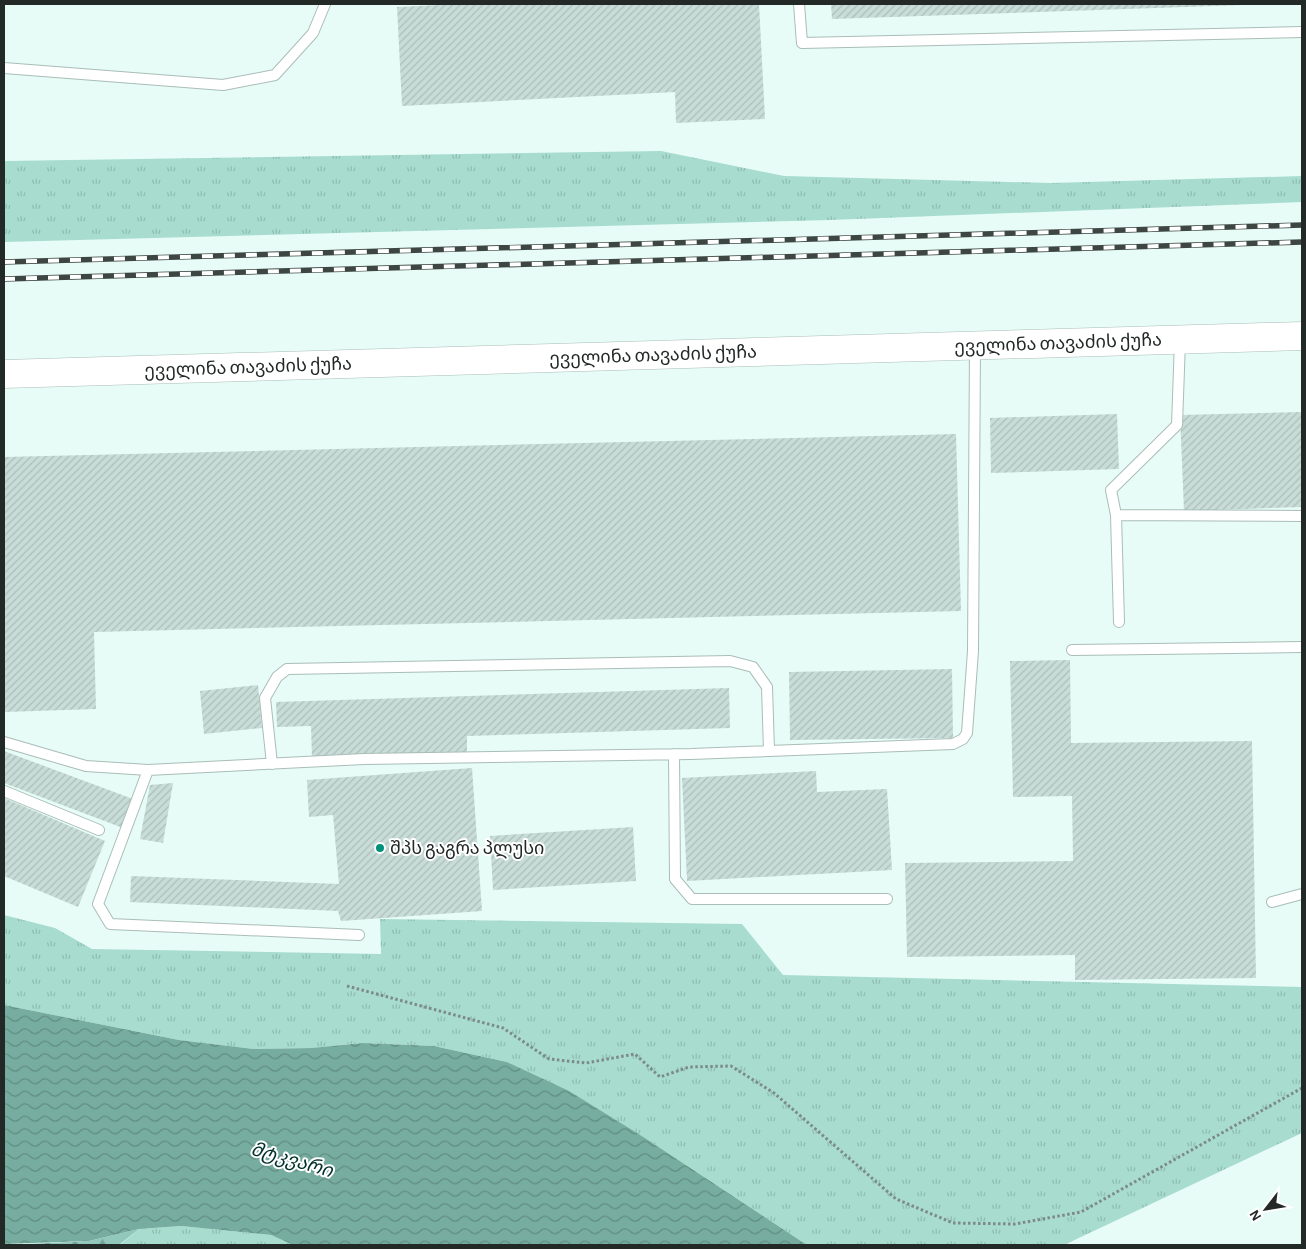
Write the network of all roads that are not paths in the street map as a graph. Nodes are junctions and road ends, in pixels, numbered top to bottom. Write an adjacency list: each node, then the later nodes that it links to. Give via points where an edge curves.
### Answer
1 (325, 4): 4 (lane, via 313,34 275,75 223,85)
2 (799, 4): 3 (lane, via 802,43)
3 (1302, 32)
4 (4, 68)
5 (1302, 336): 6 (main road, ეველინა თავაძის ქუჩა)
6 (1180, 340): 7 (main road, ეველინა თავაძის ქუჩა); 9 (lane, via 1177,425 1111,490)
7 (975, 346): 8 (main road, ეველინა თავაძის ქუჩა); 15 (lane, via 973,651 967,733 953,744)
8 (4, 374)
9 (1116, 515): 10 (lane); 11 (lane)
10 (1302, 516)
11 (1118, 622)
12 (1302, 647): 13 (lane)
13 (1072, 650)
14 (4, 742): 18 (lane, via 86,766)
15 (769, 751): 16 (lane); 17 (lane, via 767,687 753,667 730,661 288,669 277,677 265,698)
16 (674, 754): 17 (lane, via 364,759); 22 (lane, via 675,879 692,899)
17 (272, 764): 18 (lane)
18 (148, 770): 24 (lane, via 98,904 110,924)
19 (4, 791): 20 (lane)
20 (99, 830)
21 (1302, 894): 23 (lane)
22 (887, 899)
23 (1272, 902)
24 (359, 935)

